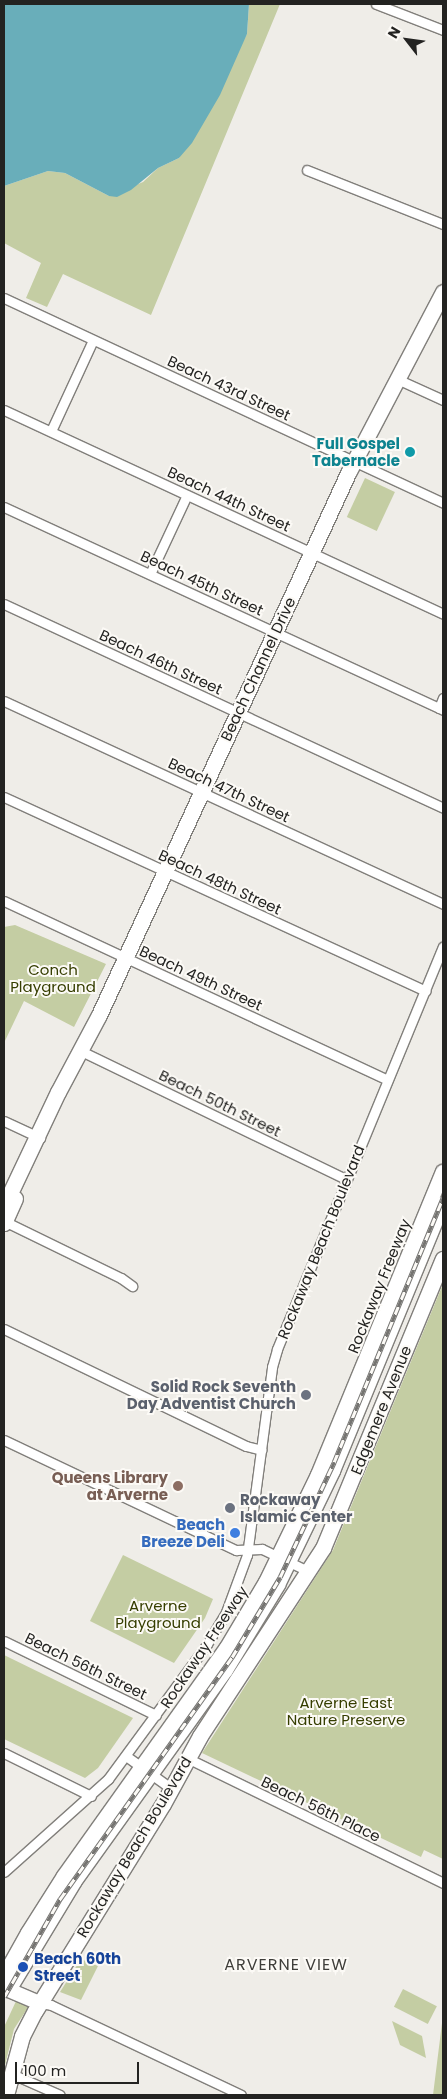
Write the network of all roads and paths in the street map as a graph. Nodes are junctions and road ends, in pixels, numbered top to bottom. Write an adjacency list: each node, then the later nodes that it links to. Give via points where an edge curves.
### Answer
1 (376, 4): 2 (street)
2 (443, 30)
3 (306, 170): 4 (street)
4 (443, 224)
5 (443, 292): 8 (main road, Beach Channel Drive)
6 (4, 298): 7 (street, Beach 43rd Street)
7 (93, 340): 11 (street); 12 (street, Beach 43rd Street)
8 (397, 379): 9 (street); 12 (main road, Beach Channel Drive)
9 (443, 400)
10 (4, 410): 11 (street, Beach 44th Street)
11 (50, 431): 13 (street, Beach 44th Street)
12 (354, 462): 14 (street, Beach 43rd Street); 16 (main road, Beach Channel Drive)
13 (187, 495): 16 (street, Beach 44th Street); 17 (street)
14 (443, 503)
15 (4, 506): 17 (street, Beach 45th Street)
16 (312, 552): 19 (street, Beach 44th Street); 20 (main road, Beach Channel Drive)
17 (150, 574): 20 (street, Beach 45th Street)
18 (4, 604): 24 (street, Beach 46th Street)
19 (443, 614)
20 (276, 633): 23 (street, Beach 45th Street); 24 (main road, Beach Channel Drive)
21 (443, 698): 23 (street)
22 (4, 701): 25 (street, Beach 47th Street)
23 (441, 709)
24 (238, 713): 25 (main road, Beach Channel Drive); 27 (street, Beach 46th Street)
25 (202, 793): 28 (main road, Beach Channel Drive); 30 (street, Beach 47th Street)
26 (4, 797): 28 (street, Beach 48th Street)
27 (443, 808)
28 (165, 872): 32 (main road, Beach Channel Drive); 33 (street, Beach 48th Street)
29 (4, 901): 32 (street, Beach 49th Street)
30 (443, 904)
31 (443, 947): 33 (street, Rockaway Beach Boulevard)
32 (125, 958): 34 (main road, Beach Channel Drive); 35 (street, Beach 49th Street)
33 (425, 992): 35 (street, Rockaway Beach Boulevard)
34 (81, 1051): 37 (main road, Beach Channel Drive, via 58,1092); 39 (street, Beach 50th Street)
35 (387, 1080): 39 (street, Rockaway Beach Boulevard)
36 (4, 1121): 37 (street)
37 (39, 1138): 41 (main road, Beach Channel Drive); 42 (main road, Beach Channel Drive)
38 (443, 1172): 49 (street, Rockaway Freeway)
39 (346, 1179): 47 (street, Rockaway Beach Boulevard, via 277,1349)
40 (443, 1204): 49 (street, Rockaway Freeway, via 333,1471)
41 (4, 1206)
42 (4, 1222): 44 (street)
43 (443, 1259): 50 (main road, Edgemere Avenue, via 326,1542)
44 (132, 1286)
45 (4, 1329): 47 (street, via 252,1449)
46 (4, 1440): 48 (street, via 236,1550)
47 (262, 1450): 48 (street, Rockaway Beach Boulevard)
48 (248, 1550): 49 (street, via 262,1549); 53 (street, Rockaway Beach Boulevard, via 222,1621)
49 (284, 1560): 50 (street); 57 (street, Rockaway Freeway, via 237,1655)
50 (308, 1571): 52 (main road, Edgemere Avenue)
51 (4, 1641): 53 (street, Beach 56th Street)
52 (217, 1710): 56 (main road, Rockaway Beach Boulevard)
53 (156, 1715): 55 (street, Rockaway Beach Boulevard)
54 (4, 1753): 59 (street)
55 (126, 1756): 57 (street); 59 (street, Rockaway Beach Boulevard)
56 (187, 1758): 58 (main road, Rockaway Beach Boulevard); 61 (street, Beach 56th Place)
57 (146, 1771): 58 (street); 62 (street, Rockaway Freeway, via 55,1889); 63 (street, Rockaway Freeway)
58 (172, 1789): 64 (main road, Rockaway Beach Boulevard)
59 (91, 1796): 60 (street, Rockaway Beach Boulevard)
60 (4, 1872)
61 (443, 1883)
62 (4, 1976)
63 (7, 1989): 64 (street)
64 (40, 2003): 65 (main road, Rockaway Beach Boulevard, via 22,2036); 66 (street)
65 (12, 2074): 67 (main road, Rockaway Beach Boulevard); 68 (street)
66 (220, 2091): 69 (street)
67 (6, 2095)
68 (60, 2095)
69 (241, 2095)

